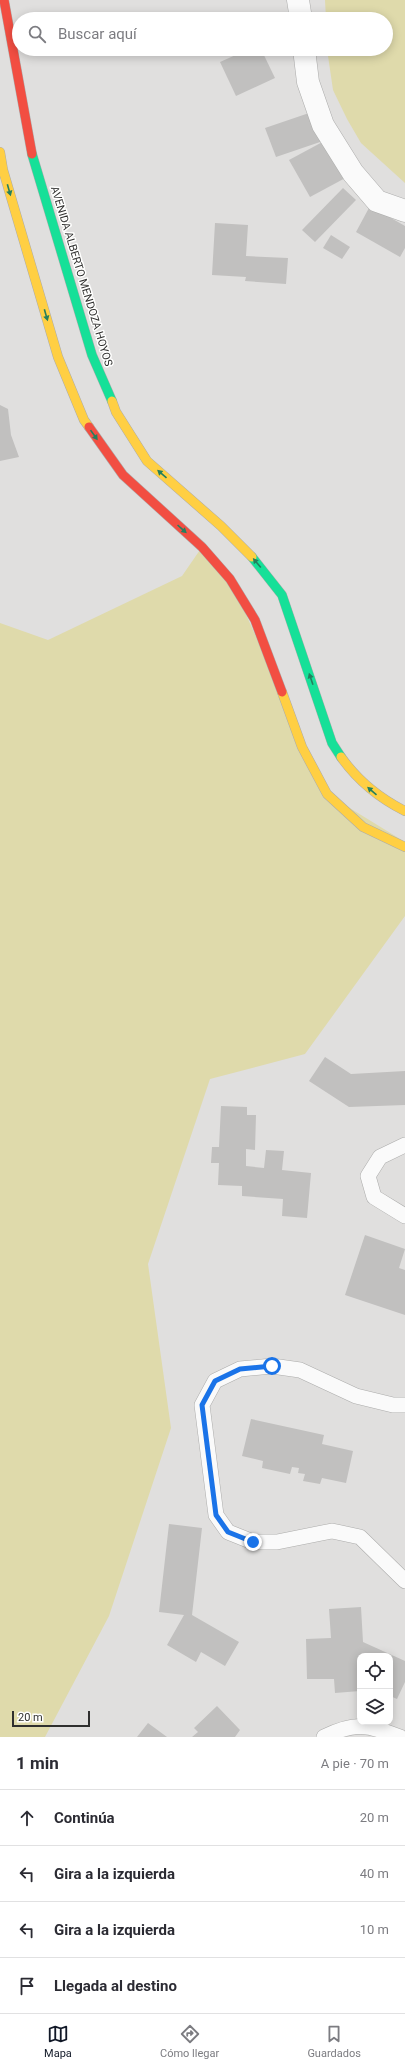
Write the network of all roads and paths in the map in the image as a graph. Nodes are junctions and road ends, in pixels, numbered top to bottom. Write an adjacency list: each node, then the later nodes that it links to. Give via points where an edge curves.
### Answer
1 (4, 0): 4 (main road, AVENIDA ALBERTO MENDOZA HOYOS, one-way to 1)
2 (298, 0): 3 (street)
3 (300, 12)
4 (12, 44)
5 (14, 56): 9 (main road, AVENIDA ALBERTO MENDOZA HOYOS, one-way to 5, via 383,800 353,774 332,744 282,595 256,561 221,526 147,461 116,412 92,355 32,154)
6 (305, 56): 8 (street, via 308,82 323,125 353,173 377,201)
7 (0, 152): 10 (main road, one-way to 10, via 3,170 58,357 84,420 123,475 202,547 230,579 255,620 302,747 327,794 363,827)
8 (405, 211)
9 (405, 811)
10 (405, 847)
11 (405, 1145): 12 (lane, via 380,1157 368,1176 374,1197)
12 (405, 1216)
13 (405, 1405): 14 (lane, via 393,1405 356,1396 300,1370 272,1366 240,1369 215,1381 202,1405 216,1515 228,1532 253,1542 277,1542 332,1531 360,1537)
14 (405, 1581)
15 (324, 1737): 16 (lane, via 343,1727 372,1727)
16 (400, 1737)

